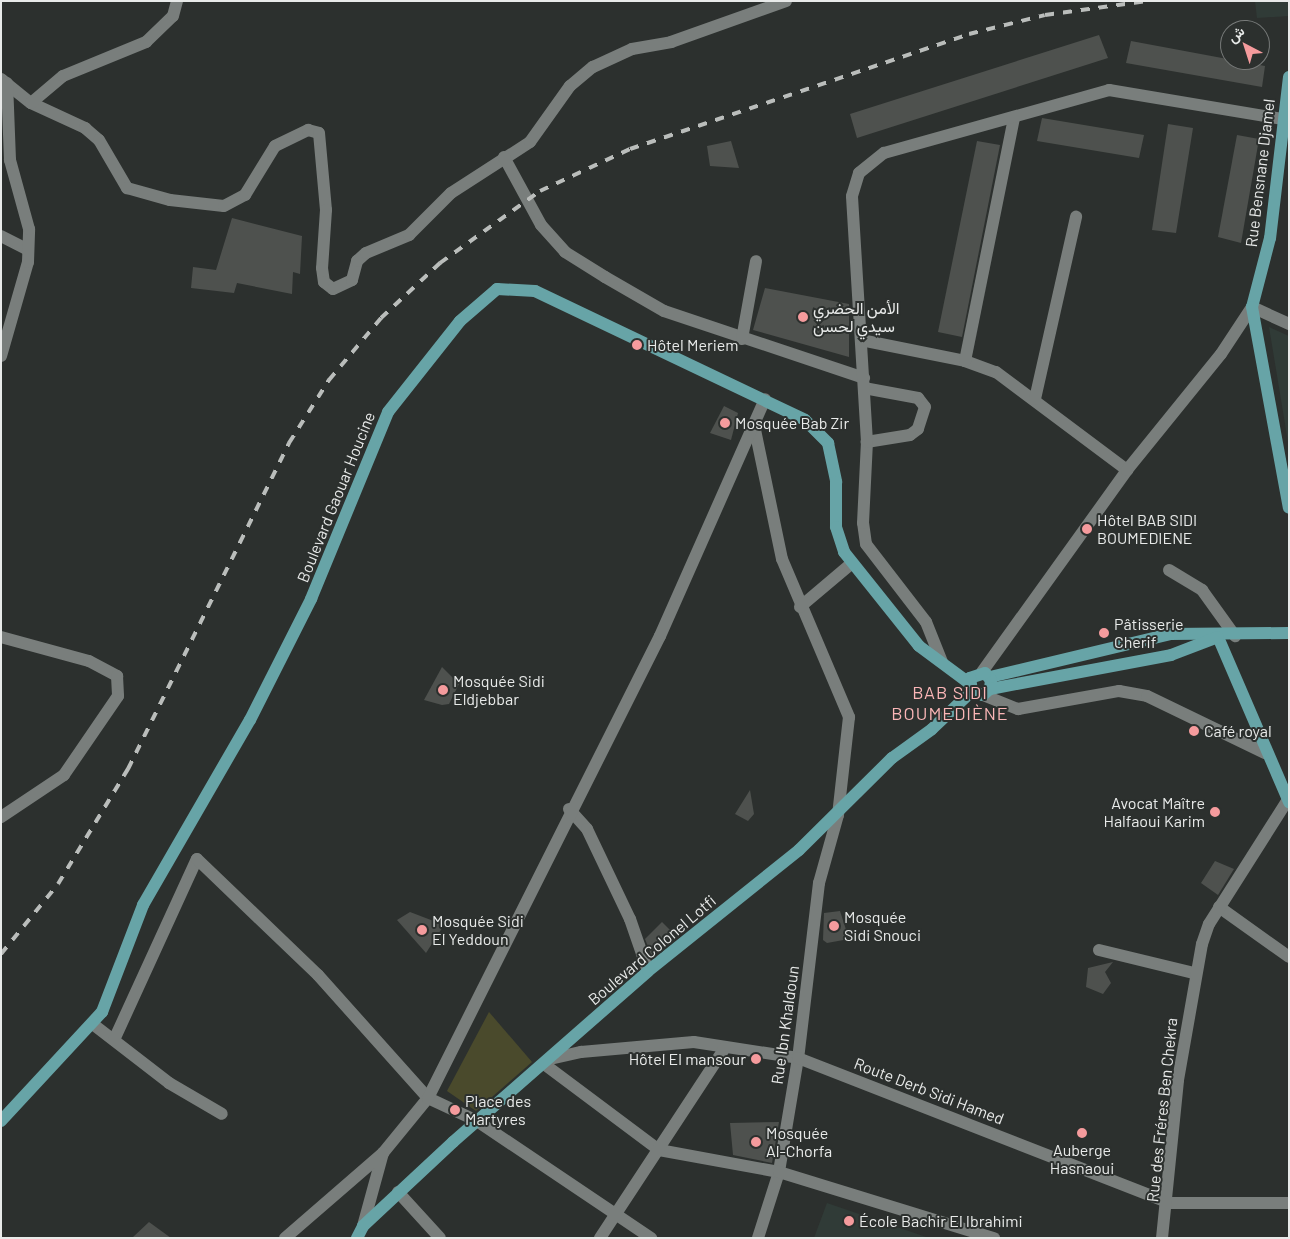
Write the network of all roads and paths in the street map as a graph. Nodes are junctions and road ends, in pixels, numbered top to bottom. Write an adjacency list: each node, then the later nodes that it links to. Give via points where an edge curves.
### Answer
1 (177, 1): 6 (street, via 173,16 146,42 62,76)
2 (786, 1): 9 (street, via 670,42 632,49 593,67 570,86 530,142)
3 (1, 72): 5 (street)
4 (1289, 77): 8 (main road, Rue Bensnane Djamel)
5 (5, 83): 6 (street); 12 (street, via 10,160 29,229)
6 (31, 103): 9 (street, via 85,128 99,140 127,188 170,200 224,206 245,195 275,146 308,130 319,133 326,210 322,268 324,282 333,289 352,280 357,260 366,253 409,235 451,193)
7 (1014, 117): 8 (street, via 1109,90); 17 (street, via 884,153 859,173 852,196); 19 (street)
8 (1282, 119): 14 (main road, Rue Bensnane Djamel, via 1270,238)
9 (504, 158): 16 (street, via 541,225 565,252 664,311)
10 (1076, 217): 22 (street)
11 (1, 236): 12 (street)
12 (28, 250): 18 (street)
13 (756, 261): 16 (street)
14 (1252, 307): 15 (street); 25 (street, via 1221,354); 26 (main road, Rue Bensnane Djamel)
15 (1289, 324)
16 (742, 339): 20 (street)
17 (861, 340): 19 (street); 20 (street)
18 (1, 356)
19 (965, 361): 22 (street, via 996,372)
20 (864, 383): 24 (street); 24 (street, via 918,398 925,407 918,429 910,435)
21 (765, 399): 23 (street); 27 (main road, Boulevard Gaouar Houcine, via 805,420 828,443 836,482 836,527); 46 (main road, Boulevard Gaouar Houcine, via 535,291 497,289 460,321 388,412 312,599 250,720 143,905)
22 (1035, 399): 25 (street)
23 (754, 425): 29 (street, Rue Ibn Khaldoun, via 782,559); 38 (street, via 660,636)
24 (867, 442): 34 (street, via 863,523 866,544 926,622)
25 (1127, 470): 35 (street)
26 (1289, 508)
27 (852, 563): 29 (street); 34 (main road, Boulevard Gaouar Houcine, via 900,625)
28 (1170, 570): 31 (street, via 1202,590)
29 (800, 607): 39 (street, Rue Ibn Khaldoun, via 849,718)
30 (1289, 633): 31 (main road)
31 (1235, 636): 33 (main road)
32 (1, 637): 40 (street, via 89,661 116,676 118,696 64,775)
33 (1218, 637): 35 (main road, via 1171,655); 35 (main road, via 1170,634); 36 (main road)
34 (942, 662): 35 (main road, Boulevard Gaouar Houcine)
35 (981, 685): 36 (street, via 1018,709 1119,691 1147,696); 39 (main road, Boulevard Colonel Lotfi, via 932,729 892,758)
36 (1265, 753): 37 (main road)
37 (1288, 802): 41 (street, Rue des Fréres Ben Chekra)
38 (569, 809): 44 (street, via 587,829 630,920); 51 (street)
39 (838, 815): 44 (main road, Boulevard Colonel Lotfi); 49 (street, Rue Ibn Khaldoun, via 819,883)
40 (1, 817)
41 (1219, 907): 43 (street); 45 (street, Rue des Fréres Ben Chekra)
42 (1099, 950): 45 (street)
43 (1289, 957)
44 (648, 971): 50 (main road, Boulevard Colonel Lotfi)
45 (1194, 973): 59 (street, Rue des Fréres Ben Chekra, via 1178,1080)
46 (94, 1025): 47 (street); 53 (main road, Boulevard Gaouar Houcine)
47 (114, 1040): 51 (street, via 197,859 318,975); 52 (street, via 169,1083)
48 (725, 1048): 49 (street, Route Derb Sidi Hamed); 50 (street, Route Derb Sidi Hamed, via 694,1042 581,1052); 55 (street)
49 (798, 1058): 57 (street, Rue Ibn Khaldoun); 59 (street, Route Derb Sidi Hamed)
50 (547, 1061): 54 (main road, Boulevard Colonel Lotfi); 55 (street)
51 (428, 1098): 54 (street); 56 (street)
52 (222, 1114)
53 (1, 1121)
54 (477, 1121): 58 (main road, Boulevard Colonel Lotfi); 61 (street)
55 (659, 1150): 57 (street); 61 (street)
56 (383, 1153): 62 (street); 63 (street)
57 (779, 1172): 68 (street, Rue Ibn Khaldoun); 69 (street)
58 (398, 1192): 62 (main road, Boulevard Colonel Lotfi); 65 (street)
59 (1169, 1203): 60 (street, Route Derb Sidi Hamed); 70 (street, Rue des Fréres Ben Chekra)
60 (1289, 1203)
61 (615, 1213): 66 (street); 67 (street)
62 (363, 1226): 64 (main road, Boulevard Colonel Lotfi)
63 (285, 1238)
64 (357, 1238)
65 (440, 1238)
66 (600, 1238)
67 (651, 1238)
68 (758, 1238)
69 (994, 1238)
70 (1162, 1238)

